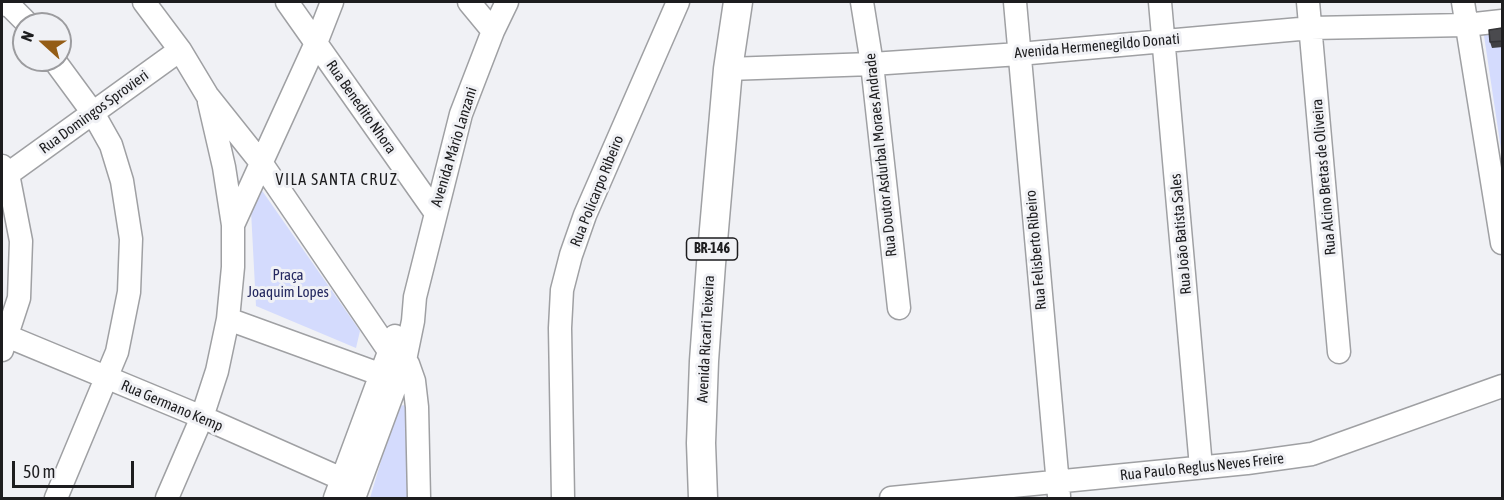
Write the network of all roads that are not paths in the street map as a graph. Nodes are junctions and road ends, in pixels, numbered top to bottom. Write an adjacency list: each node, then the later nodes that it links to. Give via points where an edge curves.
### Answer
1 (144, 2): 19 (street)
2 (287, 2): 18 (street, Rua Benedito Nhora)
3 (332, 2): 18 (street)
4 (469, 2): 16 (street)
5 (507, 2): 16 (street, Avenida Mário Lanzani)
6 (678, 2): 46 (street, Rua Policarpo Ribeiro, via 585,215 562,290)
7 (738, 2): 22 (main road, Avenida Ricarti Teixeira / BR-146)
8 (862, 2): 21 (street, Rua Doutor Asdurbal Moraes Andrade)
9 (1015, 2): 20 (street, Rua Felisberto Ribeiro)
10 (1160, 2): 17 (street, Rua João Batista Sales)
11 (1308, 2): 15 (street, Rua Alcino Bretas de Oliveira)
12 (1463, 2): 14 (street)
13 (1503, 21): 14 (street, Avenida Hermenegildo Donati)
14 (1466, 25): 15 (street, Avenida Hermenegildo Donati); 30 (street)
15 (1311, 28): 17 (street, Avenida Hermenegildo Donati); 34 (street, Rua Alcino Bretas de Oliveira)
16 (493, 31): 28 (street, Avenida Mário Lanzani, via 461,114)
17 (1164, 40): 20 (street, Avenida Hermenegildo Donati); 39 (street, Rua João Batista Sales)
18 (316, 44): 26 (street); 28 (street, Rua Benedito Nhora)
19 (180, 50): 24 (street); 25 (street, Rua Domingos Sprovieri)
20 (1019, 54): 21 (street, Avenida Hermenegildo Donati); 41 (street, Rua Felisberto Ribeiro)
21 (872, 64): 22 (street, Avenida Hermenegildo Donati); 31 (street, Rua Doutor Asdurbal Moraes Andrade)
22 (728, 69): 47 (main road, Avenida Ricarti Teixeira / BR-146, via 704,362)
23 (63, 72): 25 (street)
24 (207, 95): 26 (street); 29 (street)
25 (93, 113): 27 (street, Rua Domingos Sprovieri); 36 (street, via 111,146 122,181 130,239 129,292 117,352)
26 (262, 164): 29 (street); 35 (street)
27 (5, 170): 33 (street, via 21,241 19,298)
28 (435, 212): 35 (street, Avenida Mário Lanzani, via 415,297)
29 (233, 225): 32 (street)
30 (1503, 243)
31 (899, 308)
32 (228, 319): 35 (street); 38 (street)
33 (4, 340): 36 (street, Rua Germano Kemp)
34 (1339, 352)
35 (393, 366): 40 (street, Avenida Mário Lanzani); 44 (street, Avenida Mário Lanzani); 45 (street, via 417,407)
36 (107, 378): 38 (street, Rua Germano Kemp); 42 (street)
37 (1503, 386): 39 (street, Rua Paulo Reglus Neves Freire, via 1312,454)
38 (202, 417): 40 (street, Rua Germano Kemp); 43 (street)
39 (1201, 467): 41 (street, Rua Paulo Reglus Neves Freire)
40 (338, 489)
41 (1058, 491): 48 (street, Rua Paulo Reglus Neves Freire)
42 (56, 498)
43 (167, 498)
44 (354, 498)
45 (419, 498)
46 (563, 498)
47 (703, 498)
48 (891, 498)

